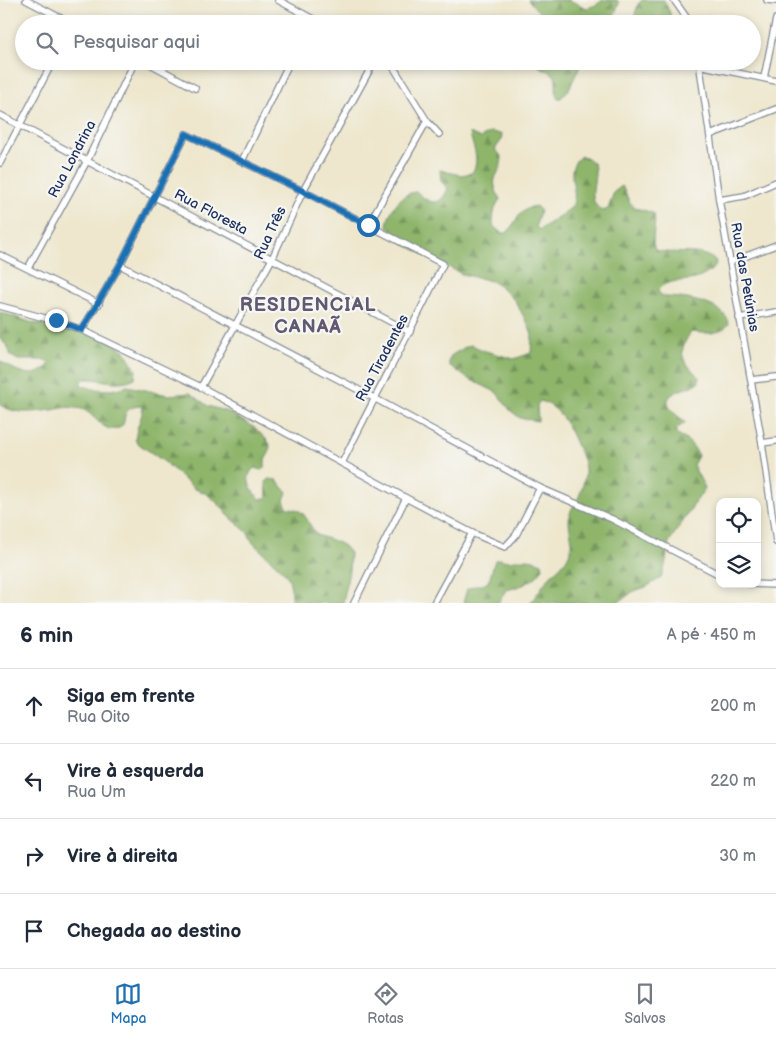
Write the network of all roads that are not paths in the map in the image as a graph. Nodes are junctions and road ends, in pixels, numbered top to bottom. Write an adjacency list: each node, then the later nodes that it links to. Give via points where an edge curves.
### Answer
1 (26, 0): 6 (street)
2 (278, 0): 7 (street)
3 (674, 0): 8 (street)
4 (767, 0): 5 (street)
5 (776, 1)
6 (55, 15)
7 (306, 15)
8 (685, 15)
9 (776, 19): 18 (street)
10 (48, 70): 24 (street)
11 (131, 70): 27 (street, Rua Londrina)
12 (162, 70): 20 (street)
13 (286, 70): 28 (street)
14 (370, 70): 31 (street, Rua Três)
15 (395, 70): 23 (street)
16 (700, 70): 26 (street, Rua das Petúnias)
17 (729, 70): 18 (street)
18 (764, 78): 19 (street)
19 (776, 81)
20 (195, 88)
21 (776, 109): 26 (street)
22 (0, 115): 24 (street, Rua Floresta)
23 (426, 121): 25 (street); 34 (street)
24 (20, 126): 27 (street, Rua Floresta); 29 (street)
25 (439, 134)
26 (710, 135): 33 (street, Rua das Petúnias)
27 (87, 161): 32 (street, Rua Floresta); 40 (street, Rua Londrina)
28 (242, 161): 31 (street); 32 (street, via 186,134)
29 (0, 164)
30 (776, 182): 33 (street, via 744,196)
31 (303, 191): 34 (street); 37 (street, Rua Três)
32 (154, 197): 37 (street, Rua Floresta); 39 (street)
33 (719, 200): 38 (street, Rua das Petúnias)
34 (368, 225): 47 (street, Rua Tiradentes, via 443,264)
35 (776, 245): 38 (street)
36 (0, 255): 40 (street)
37 (272, 259): 45 (street, Rua Três); 47 (street, Rua Floresta)
38 (730, 262): 44 (street, Rua das Petúnias)
39 (120, 265): 41 (street); 45 (street)
40 (28, 268): 41 (street)
41 (99, 304): 46 (street)
42 (0, 306): 46 (street)
43 (776, 312): 44 (street)
44 (739, 318): 49 (street, Rua das Petúnias)
45 (235, 326): 50 (street, Rua Três); 51 (street)
46 (82, 330): 50 (street)
47 (410, 332): 51 (street, Rua Tiradentes)
48 (776, 376): 49 (street)
49 (751, 380): 53 (street, Rua das Petúnias)
50 (201, 387): 54 (street)
51 (374, 398): 54 (street, Rua Tiradentes); 55 (street)
52 (776, 441): 53 (street)
53 (762, 443): 57 (street, Rua das Petúnias)
54 (342, 463): 56 (street)
55 (540, 488): 58 (street, via 516,535 505,547); 60 (street)
56 (406, 498): 58 (street); 63 (street)
57 (773, 502): 59 (street, Rua das Petúnias)
58 (472, 533): 64 (street)
59 (776, 542)
60 (716, 573)
61 (761, 584): 62 (street)
62 (776, 585)
63 (354, 603)
64 (434, 603)

